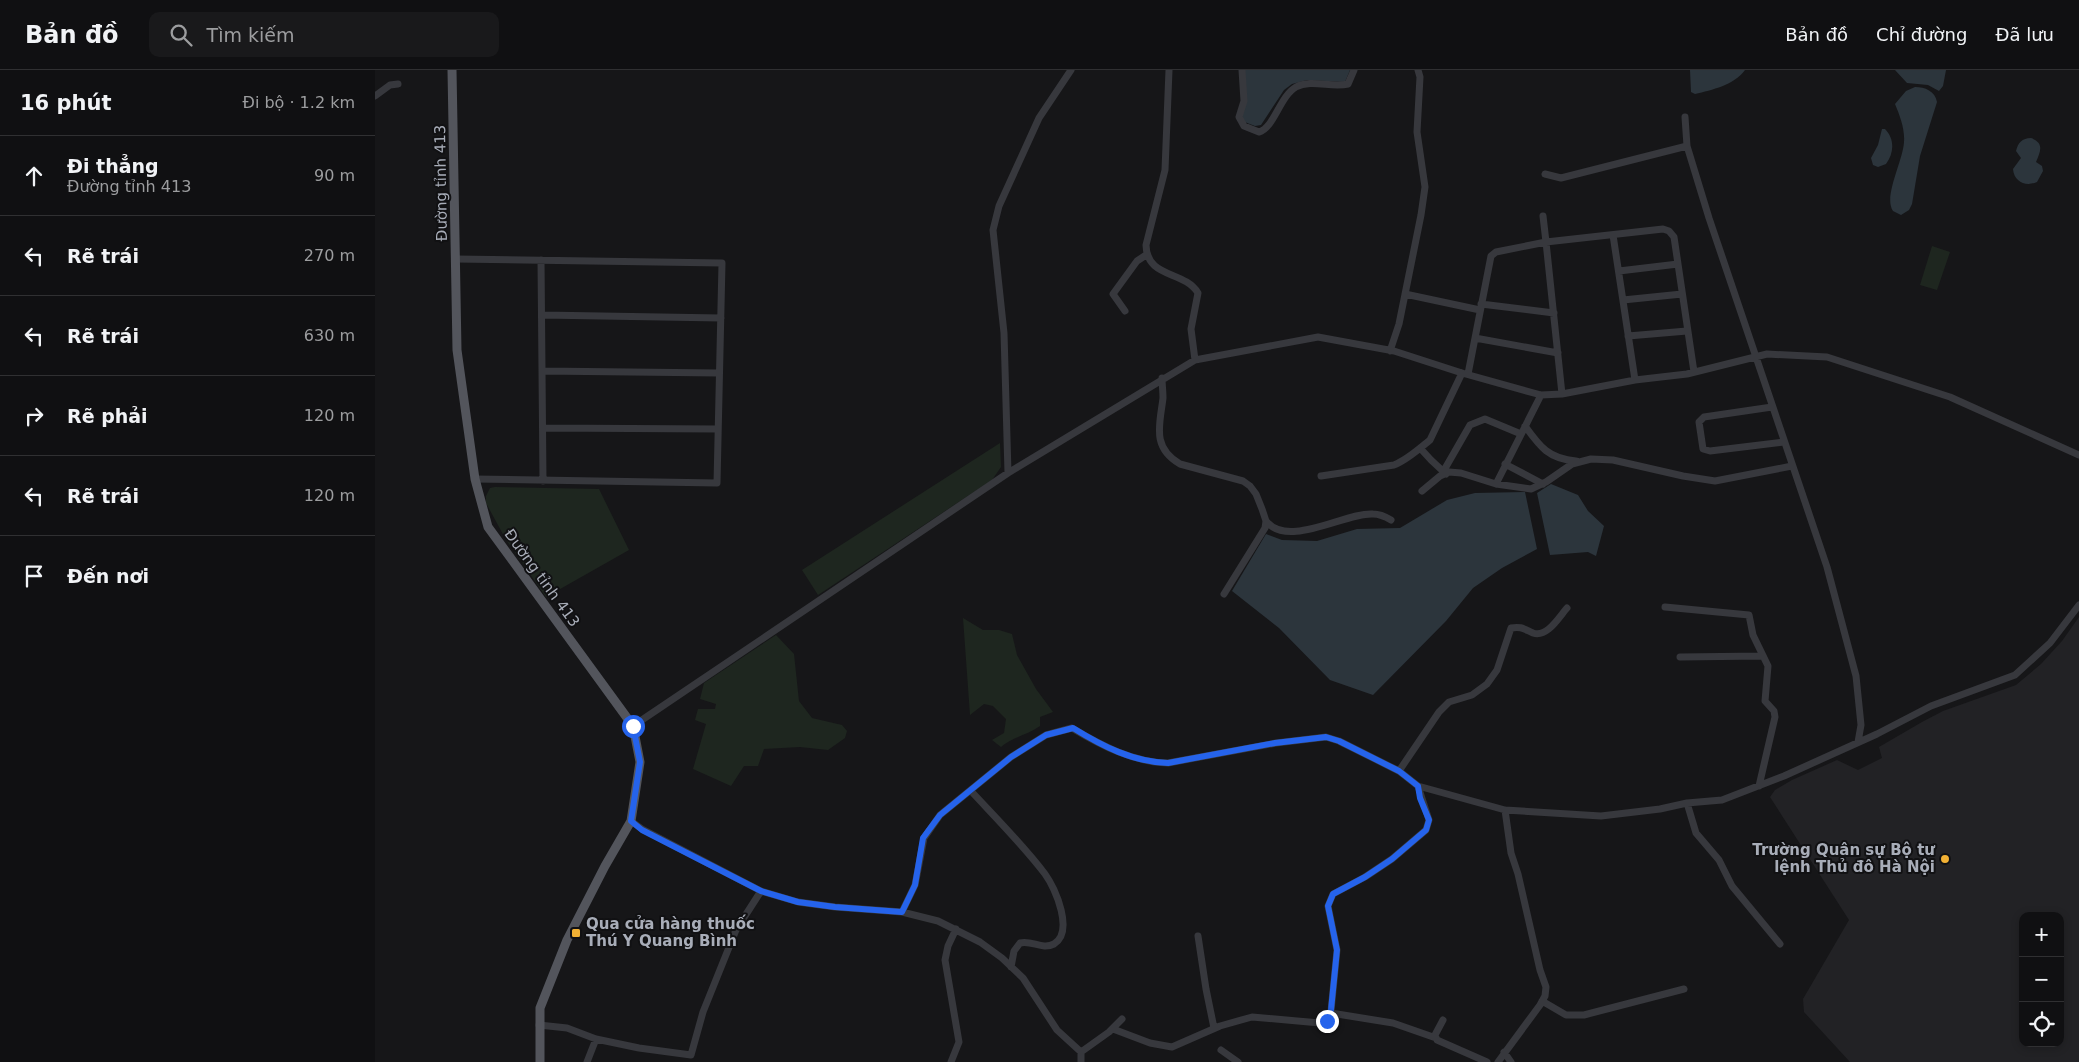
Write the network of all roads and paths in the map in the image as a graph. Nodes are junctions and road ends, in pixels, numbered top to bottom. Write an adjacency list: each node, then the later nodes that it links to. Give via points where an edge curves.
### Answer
1 (452, 70): 16 (main road, Đường tỉnh 413)
2 (1071, 70): 54 (street, via 1039,118 999,206 993,230 1004,333)
3 (1169, 70): 15 (street, via 1165,170)
4 (1242, 70): 5 (street, via 1244,101 1239,117 1244,126 1259,132 1266,128 1285,96 1298,86 1348,84)
5 (1354, 70)
6 (1418, 70): 20 (street, via 1417,132 1425,187)
7 (398, 84): 8 (street, via 390,85)
8 (375, 96)
9 (1685, 117): 10 (street)
10 (1687, 146): 11 (street, via 1561,178); 33 (street)
11 (1545, 174)
12 (1543, 216): 14 (street)
13 (1613, 235): 14 (street); 18 (street, via 1669,231 1674,237); 19 (street)
14 (1546, 242): 23 (street, via 1493,253); 25 (street)
15 (1146, 254): 24 (street, via 1113,294); 34 (street, via 1156,267 1198,293 1191,329)
16 (456, 259): 17 (street); 57 (main road, Đường tỉnh 413, via 457,350)
17 (541, 260): 26 (street); 27 (street, via 723,263)
18 (1678, 264): 19 (street); 21 (street)
19 (1619, 271): 22 (street)
20 (1405, 294): 23 (street); 31 (street)
21 (1682, 294): 22 (street); 28 (street)
22 (1623, 300): 29 (street)
23 (1481, 307): 25 (street); 30 (street)
24 (1125, 311)
25 (1554, 313): 32 (street)
26 (542, 315): 27 (street); 35 (street)
27 (721, 318): 37 (street)
28 (1687, 331): 29 (street); 36 (street)
29 (1629, 336): 40 (street)
30 (1475, 338): 32 (street); 38 (street)
31 (1390, 350): 34 (street, via 1318,336); 38 (street)
32 (1558, 353): 41 (street)
33 (1755, 355): 36 (street); 43 (street); 50 (street, via 1827,357 1949,398)
34 (1195, 360): 39 (street)
35 (542, 371): 37 (street); 45 (street)
36 (1694, 372): 40 (street)
37 (719, 373): 46 (street)
38 (1465, 374): 42 (street); 49 (street, via 1430,440)
39 (1162, 378): 54 (street); 63 (street, via 1158,431 1171,459 1243,481 1256,494)
40 (1635, 380): 41 (street)
41 (1562, 394): 42 (street)
42 (1541, 395): 44 (street)
43 (1772, 407): 48 (street); 48 (street, via 1704,416 1699,422 1703,449 1710,451)
44 (1525, 426): 47 (street); 51 (street, via 1553,457)
45 (543, 428): 46 (street); 58 (street)
46 (718, 429): 58 (street, via 717,484)
47 (1521, 434): 52 (street); 55 (street, via 1485,419 1470,425)
48 (1784, 442): 53 (street)
49 (1421, 448): 55 (street); 56 (street, via 1394,465)
50 (2079, 455)
51 (1579, 461): 53 (street, via 1613,460 1715,481); 60 (street)
52 (1505, 464): 59 (street); 60 (street)
53 (1792, 466): 71 (street, via 1827,567 1856,676 1861,725)
54 (1008, 473): 70 (street)
55 (1445, 473): 59 (street, via 1461,473); 61 (street)
56 (1321, 476)
57 (475, 479): 58 (street); 70 (main road, Đường tỉnh 413, via 488,527)
58 (543, 480)
59 (1496, 484): 60 (street, via 1531,489)
60 (1543, 484)
61 (1422, 491)
62 (1391, 520): 63 (street, via 1373,514 1361,515 1303,531 1278,529)
63 (1266, 521): 64 (street, via 1265,528)
64 (1224, 594)
65 (2079, 605): 71 (street, via 2050,643 2015,675 1931,706)
66 (1665, 607): 68 (street, via 1749,615)
67 (1567, 608): 72 (street, via 1541,634 1520,626 1511,628 1497,670 1487,684 1472,695 1449,702)
68 (1761, 656): 69 (street); 74 (street, via 1769,671 1765,701 1775,717)
69 (1680, 657)
70 (633, 726): 78 (main road, Đường tỉnh 413, via 640,762)
71 (1858, 742): 74 (street)
72 (1399, 771): 73 (street); 75 (street, via 1326,737 1151,763 1099,744 1073,728 1046,735 1011,757)
73 (1418, 786): 77 (street); 87 (street, via 1429,820 1426,830 1392,859 1330,899 1328,906 1337,950)
74 (1759, 786): 76 (street, via 1722,800)
75 (971, 791): 80 (street, via 940,815 923,838 915,885); 84 (street, via 1045,874 1061,912 1063,929 1059,940 1043,947 1021,943 1014,951)
76 (1687, 803): 77 (street, via 1601,816); 83 (street, via 1696,833 1719,860 1732,886)
77 (1505, 810): 86 (street, via 1511,853 1546,987)
78 (631, 821): 79 (street, via 642,830); 90 (main road, Đường tỉnh 413, via 567,940 540,1008)
79 (761, 891): 80 (street, via 798,902); 98 (street, via 735,930 703,1012)
80 (902, 912): 81 (street)
81 (956, 929): 84 (street, via 980,942); 101 (street, via 945,960 959,1042)
82 (1198, 936): 91 (street)
83 (1780, 944)
84 (1011, 967): 96 (street, via 1023,978 1057,1030)
85 (1684, 989): 86 (street, via 1584,1015 1566,1014)
86 (1542, 1001): 97 (street)
87 (1331, 1013): 91 (street, via 1323,1023 1259,1017); 94 (street, via 1393,1023)
88 (1122, 1018): 92 (street)
89 (1443, 1020): 94 (street)
90 (539, 1025): 93 (street, via 567,1028); 99 (main road, Đường tỉnh 413)
91 (1214, 1028): 92 (street, via 1172,1047)
92 (1113, 1029): 96 (street)
93 (595, 1038): 98 (street); 100 (street)
94 (1436, 1038): 104 (street)
95 (1221, 1050): 103 (street)
96 (1081, 1052): 102 (street)
97 (1504, 1052): 105 (street); 106 (street)
98 (691, 1059)
99 (540, 1062)
100 (587, 1062)
101 (951, 1062)
102 (1081, 1062)
103 (1237, 1062)
104 (1487, 1062)
105 (1498, 1062)
106 (1511, 1062)

